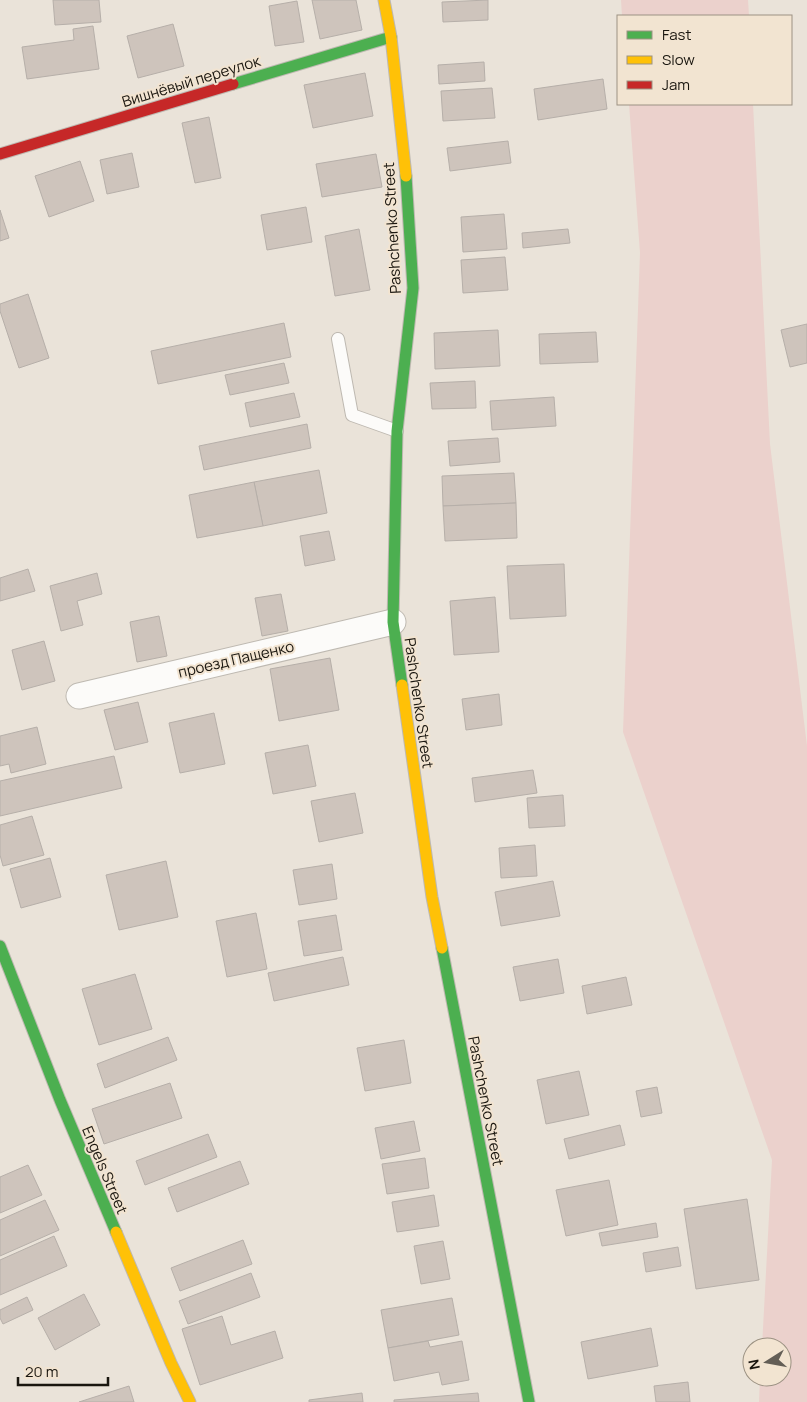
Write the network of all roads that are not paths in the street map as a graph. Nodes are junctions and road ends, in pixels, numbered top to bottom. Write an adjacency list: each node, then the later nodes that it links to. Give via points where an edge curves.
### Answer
1 (384, 0): 2 (street, Pashchenko Street)
2 (392, 37): 3 (street, Вишнёвый переулок); 5 (street, Pashchenko Street, via 413,288)
3 (0, 150)
4 (338, 339): 5 (lane, via 352,416)
5 (397, 431): 6 (street, Pashchenko Street)
6 (393, 622): 7 (street, проезд Пащенко); 10 (street, Pashchenko Street, via 432,897)
7 (79, 696)
8 (0, 946): 9 (street, Engels Street, via 60,1100)
9 (190, 1402)
10 (529, 1402)

